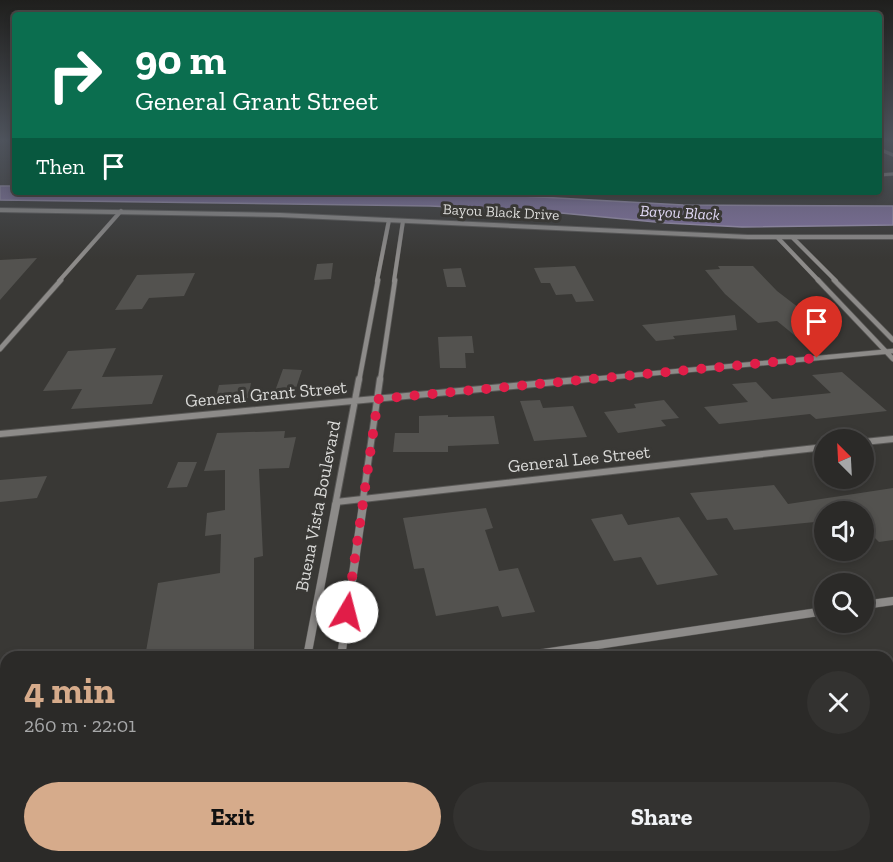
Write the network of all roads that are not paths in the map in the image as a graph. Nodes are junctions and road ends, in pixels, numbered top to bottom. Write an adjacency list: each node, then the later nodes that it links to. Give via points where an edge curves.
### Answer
1 (0, 210): 2 (main road, Bayou Black Drive)
2 (121, 212): 3 (main road, Bayou Black Drive); 9 (street)
3 (389, 220): 4 (main road, Bayou Black Drive); 13 (street, Buena Vista Boulevard)
4 (403, 221): 6 (main road, Bayou Black Drive); 12 (street)
5 (893, 237): 7 (main road, Bayou Black Drive)
6 (778, 238): 7 (main road, Bayou Black Drive); 10 (street)
7 (793, 238): 8 (street)
8 (893, 339)
9 (0, 350)
10 (889, 351): 11 (street); 12 (street, General Grant Street)
11 (893, 359)
12 (378, 399): 13 (street, General Grant Street); 18 (street)
13 (355, 401): 14 (street, General Grant Street); 19 (street, Buena Vista Boulevard)
14 (0, 434)
15 (893, 439): 16 (street)
16 (874, 441)
17 (814, 448): 18 (street, General Lee Street)
18 (363, 499): 19 (street, General Lee Street); 24 (street)
19 (336, 502): 23 (street, Buena Vista Boulevard)
20 (893, 601): 21 (street)
21 (874, 604)
22 (814, 613): 25 (street)
23 (308, 651)
24 (342, 651)
25 (557, 651)

